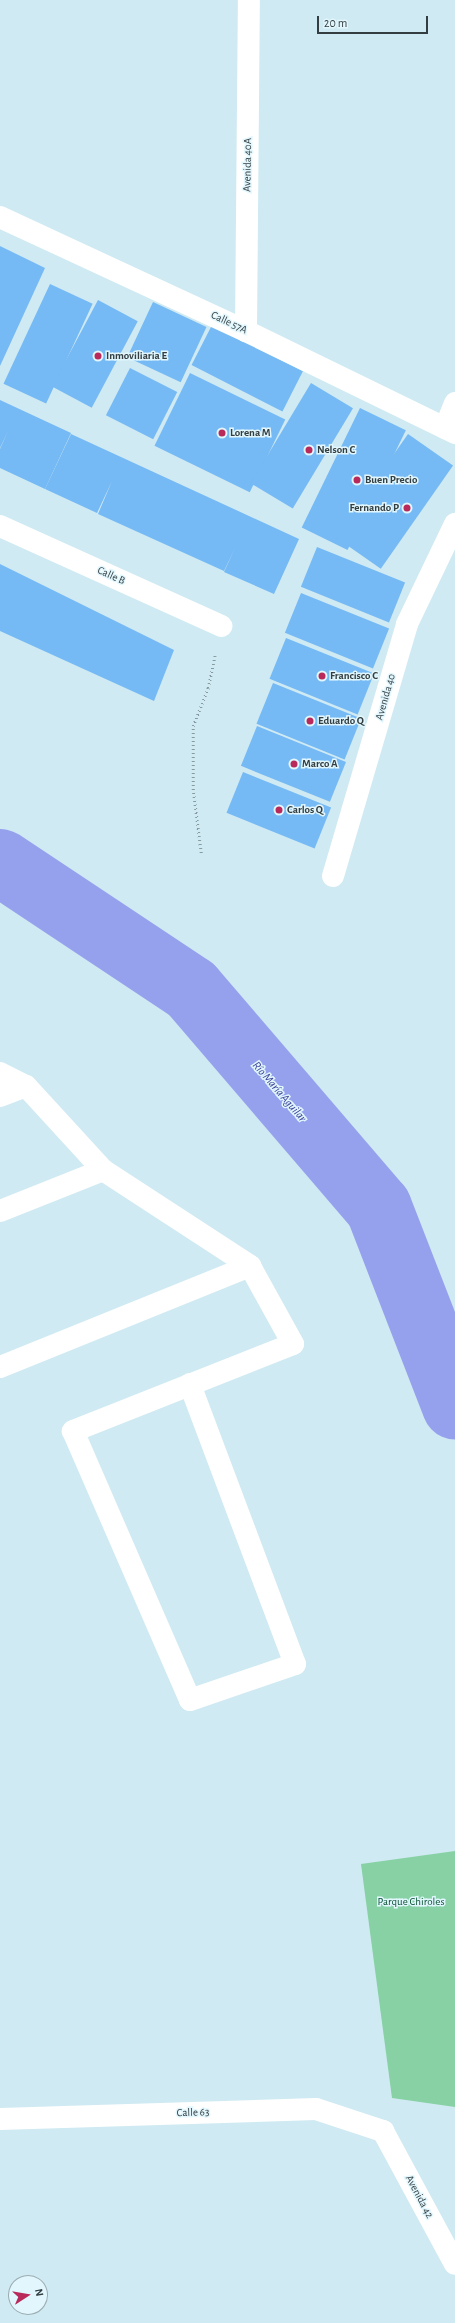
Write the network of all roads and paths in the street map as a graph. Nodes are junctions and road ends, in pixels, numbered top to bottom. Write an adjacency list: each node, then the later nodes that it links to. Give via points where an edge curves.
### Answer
1 (249, 0): 3 (street, Avenida 40A)
2 (0, 217): 3 (street, Calle 57A)
3 (246, 331): 5 (street, Calle 57A)
4 (455, 403): 5 (street)
5 (450, 431)
6 (455, 524): 10 (street, Avenida 40, via 407,624)
7 (0, 526): 8 (street, Calle B)
8 (221, 626): 9 (path, via 208,688 193,726 193,790)
9 (201, 853)
10 (333, 876)
11 (0, 1073): 12 (street)
12 (26, 1086): 13 (street); 14 (street)
13 (0, 1096)
14 (103, 1170): 15 (street); 16 (street)
15 (0, 1212)
16 (250, 1266): 17 (street); 18 (street, via 293,1344)
17 (0, 1368)
18 (190, 1384): 18 (street, via 73,1431 190,1700 295,1664)
19 (0, 2119): 20 (street, Calle 63, via 316,2110)
20 (383, 2131): 21 (street, Avenida 42)
21 (455, 2264)

